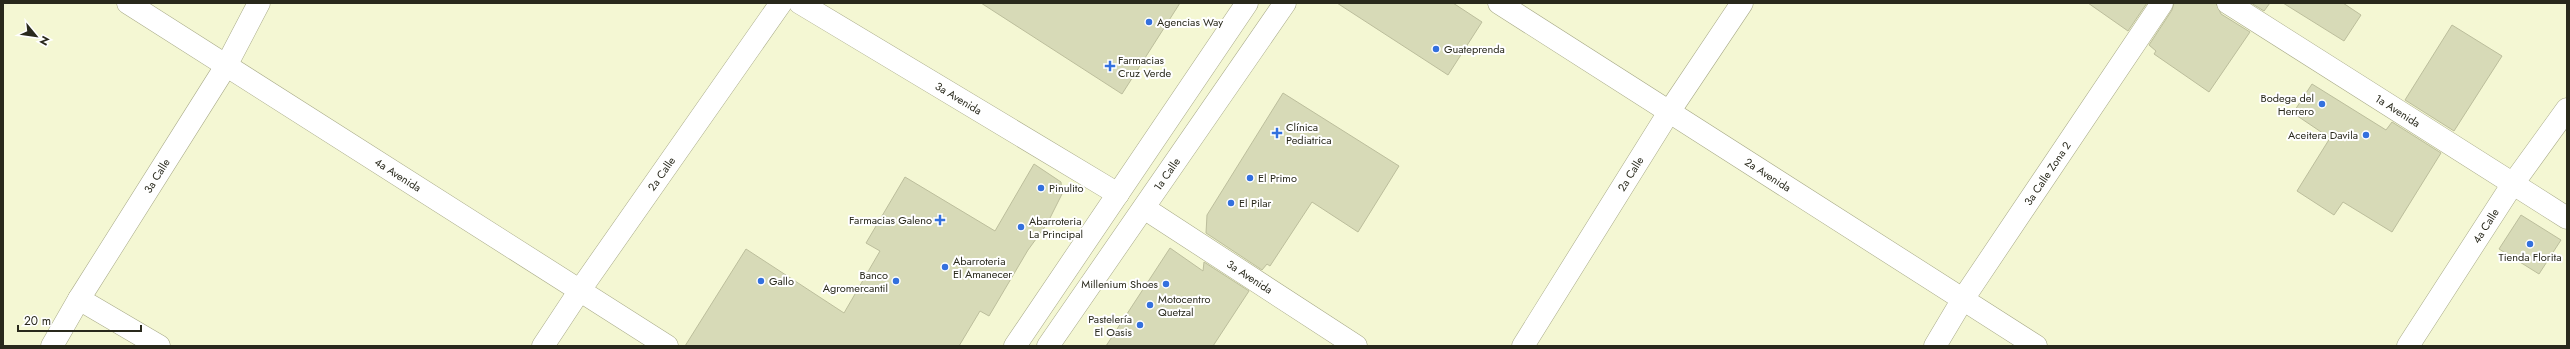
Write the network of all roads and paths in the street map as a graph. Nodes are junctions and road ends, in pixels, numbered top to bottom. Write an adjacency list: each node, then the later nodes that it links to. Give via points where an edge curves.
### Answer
1 (128, 3): 11 (street, 4a Avenida)
2 (781, 3): 18 (street, 2a Calle)
3 (800, 3): 15 (street, 3a Avenida)
4 (1247, 3): 15 (street)
5 (1285, 3): 16 (street, 1a Calle)
6 (1499, 3): 13 (street, 2a Avenida)
7 (1742, 3): 13 (street, 2a Calle)
8 (2162, 3): 20 (street, 3a Calle Zona 2)
9 (2228, 3): 14 (street, 1a Avenida)
10 (256, 4): 11 (street, 3a Calle)
11 (226, 66): 18 (street, 4a Avenida); 19 (street, 3a Calle)
12 (2567, 109): 14 (street, 4a Calle)
13 (1669, 112): 20 (street, 2a Avenida); 28 (street, 2a Calle)
14 (2512, 185): 17 (street, 1a Avenida); 31 (street, 4a Calle)
15 (1118, 194): 25 (street)
16 (1144, 208): 26 (street, 1a Calle); 27 (street, 3a Avenida)
17 (2567, 218)
18 (580, 290): 23 (street, 2a Calle); 24 (street, 4a Avenida)
19 (79, 299): 21 (street, 3a Calle); 22 (street)
20 (1963, 300): 29 (street, 3a Calle Zona 2); 30 (street, 2a Avenida)
21 (52, 346)
22 (159, 346)
23 (543, 346)
24 (667, 346)
25 (1015, 346)
26 (1048, 346)
27 (1356, 346)
28 (1523, 346)
29 (1935, 346)
30 (2036, 346)
31 (2408, 346)

